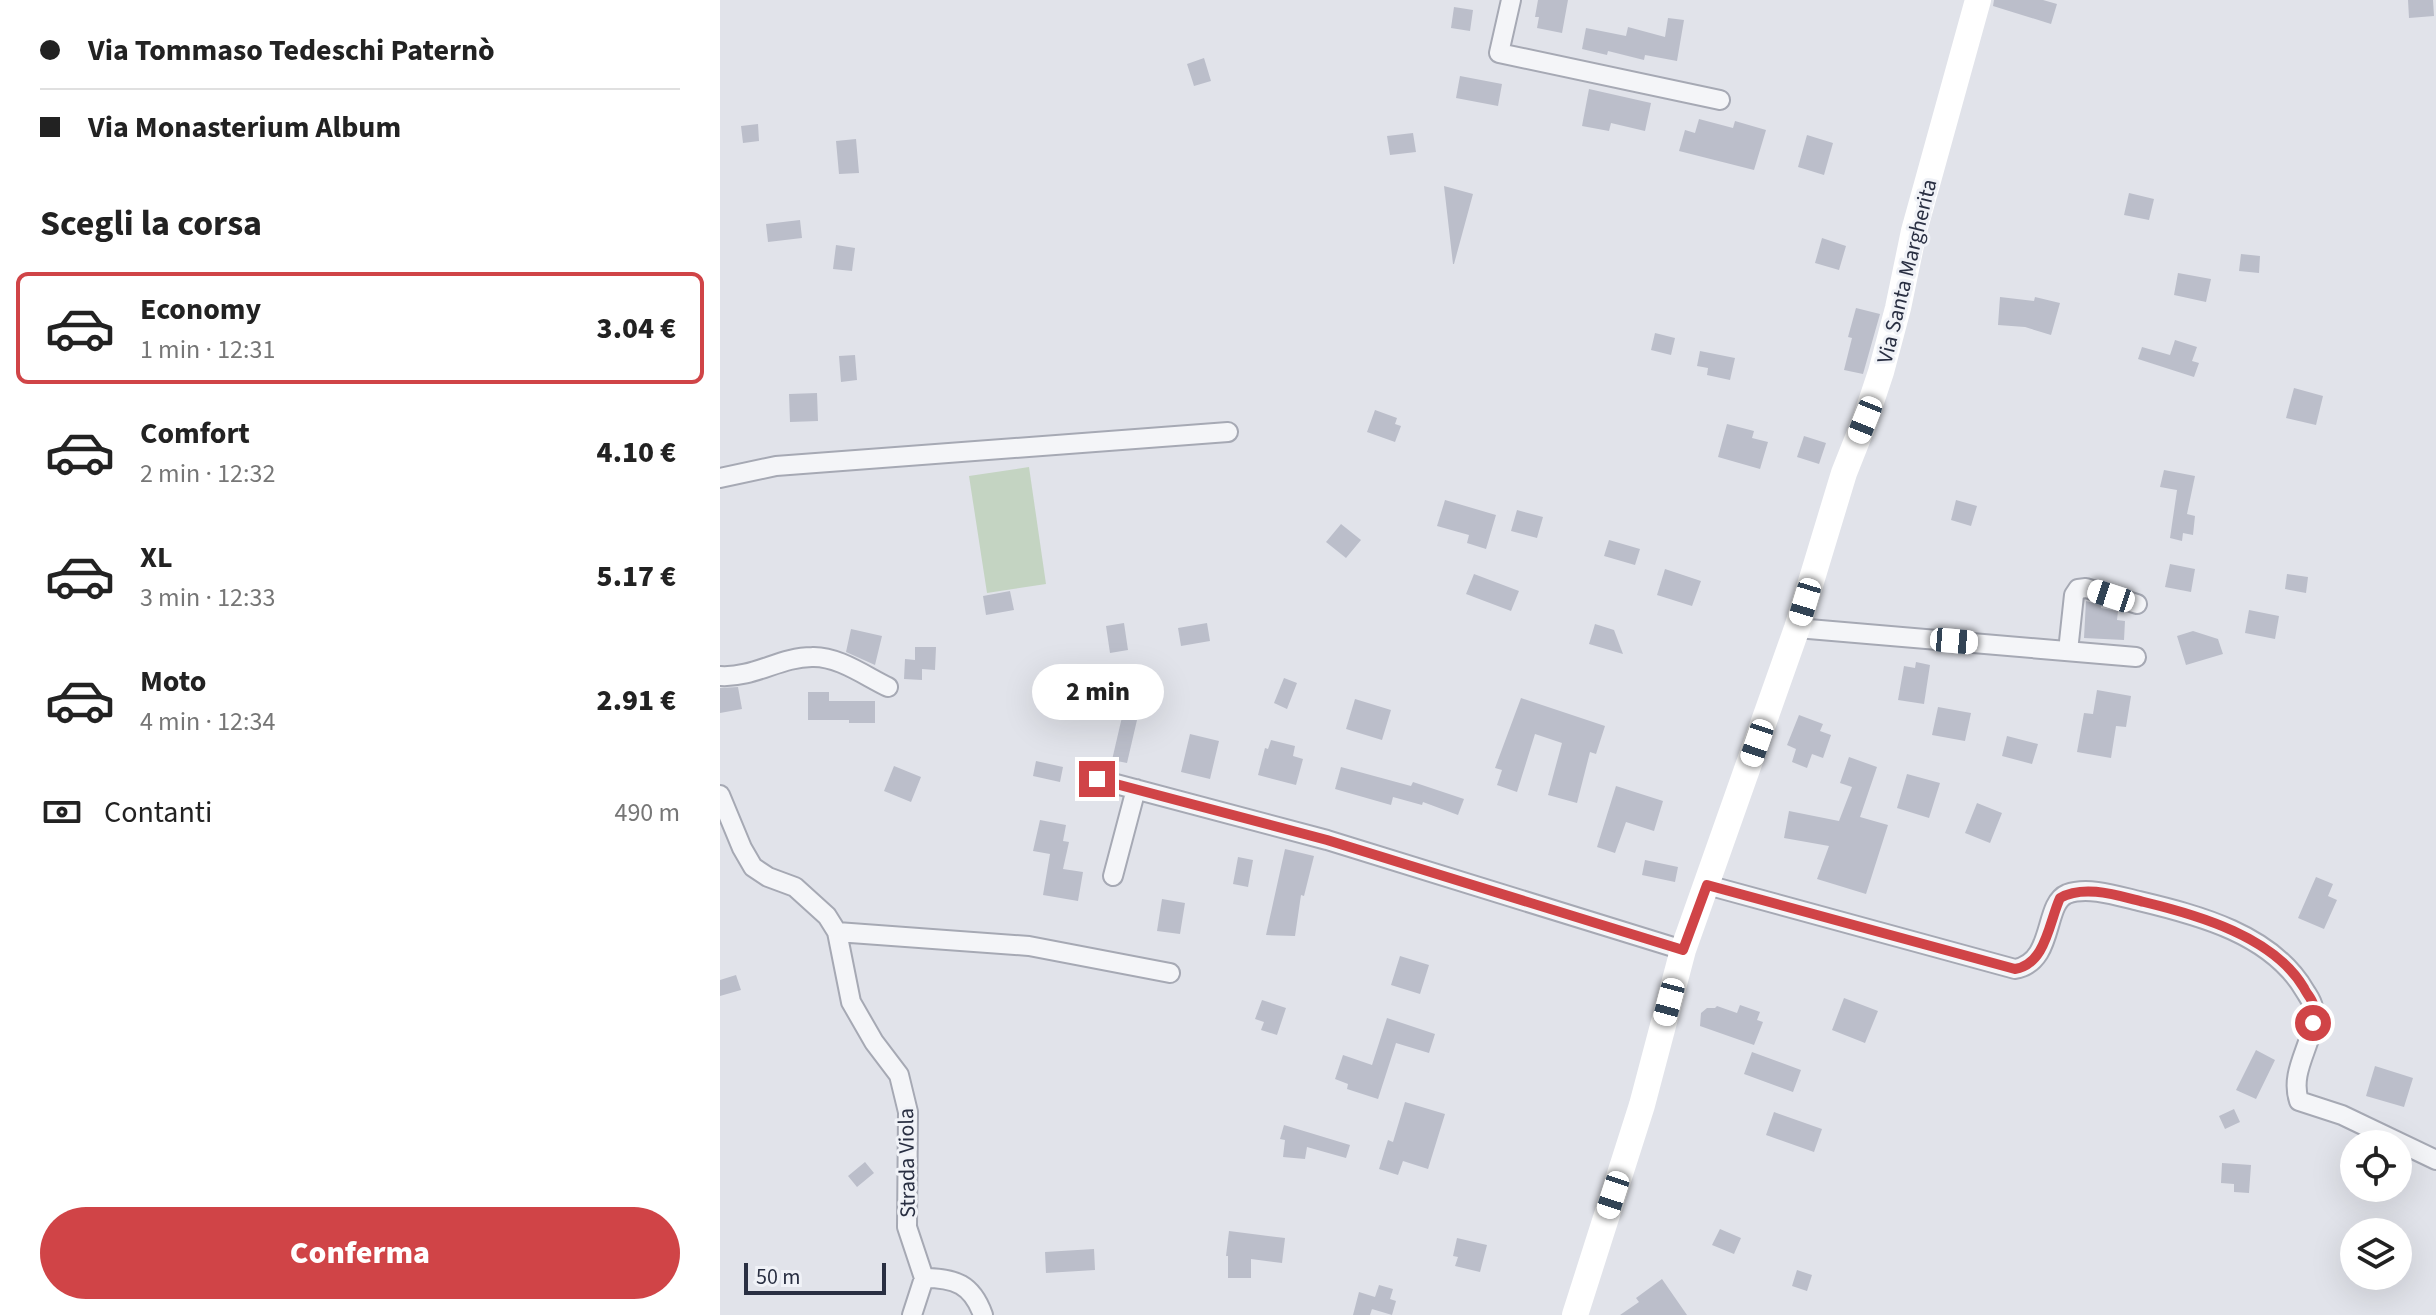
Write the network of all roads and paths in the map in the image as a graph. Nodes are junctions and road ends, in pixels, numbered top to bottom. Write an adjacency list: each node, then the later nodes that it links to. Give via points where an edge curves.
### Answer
1 (1511, 0): 3 (street, via 1499,53)
2 (1978, 0): 7 (street, Via Santa Margherita, via 1881,372)
3 (1720, 100)
4 (1228, 432): 5 (street, via 776,466)
5 (720, 478)
6 (2137, 604): 8 (street, via 2078,589)
7 (1797, 628): 8 (street); 16 (street, Via Santa Margherita)
8 (2068, 651): 9 (street)
9 (2136, 657)
10 (720, 676): 11 (street, via 750,674 813,657)
11 (888, 687)
12 (1097, 779): 13 (street)
13 (1136, 789): 15 (street); 18 (street, via 1327,840)
14 (720, 795): 17 (street, Strada Viola, via 753,867 795,887)
15 (1113, 876)
16 (1707, 885): 18 (street, Via Santa Margherita); 20 (street, via 2015,969 2034,959 2060,898 2068,894 2127,898 2212,922 2248,938 2287,967 2313,1005 2310,1039 2295,1089 2299,1101 2342,1115)
17 (837, 932): 19 (street, via 1029,946); 21 (street, Strada Viola, via 851,1002 899,1075 908,1112 907,1227)
18 (1683, 950): 24 (street, Via Santa Margherita, via 1642,1105)
19 (1170, 973)
20 (2436, 1160)
21 (924, 1278): 22 (street); 23 (street, via 962,1284 978,1300)
22 (912, 1315)
23 (983, 1315)
24 (1575, 1315)

